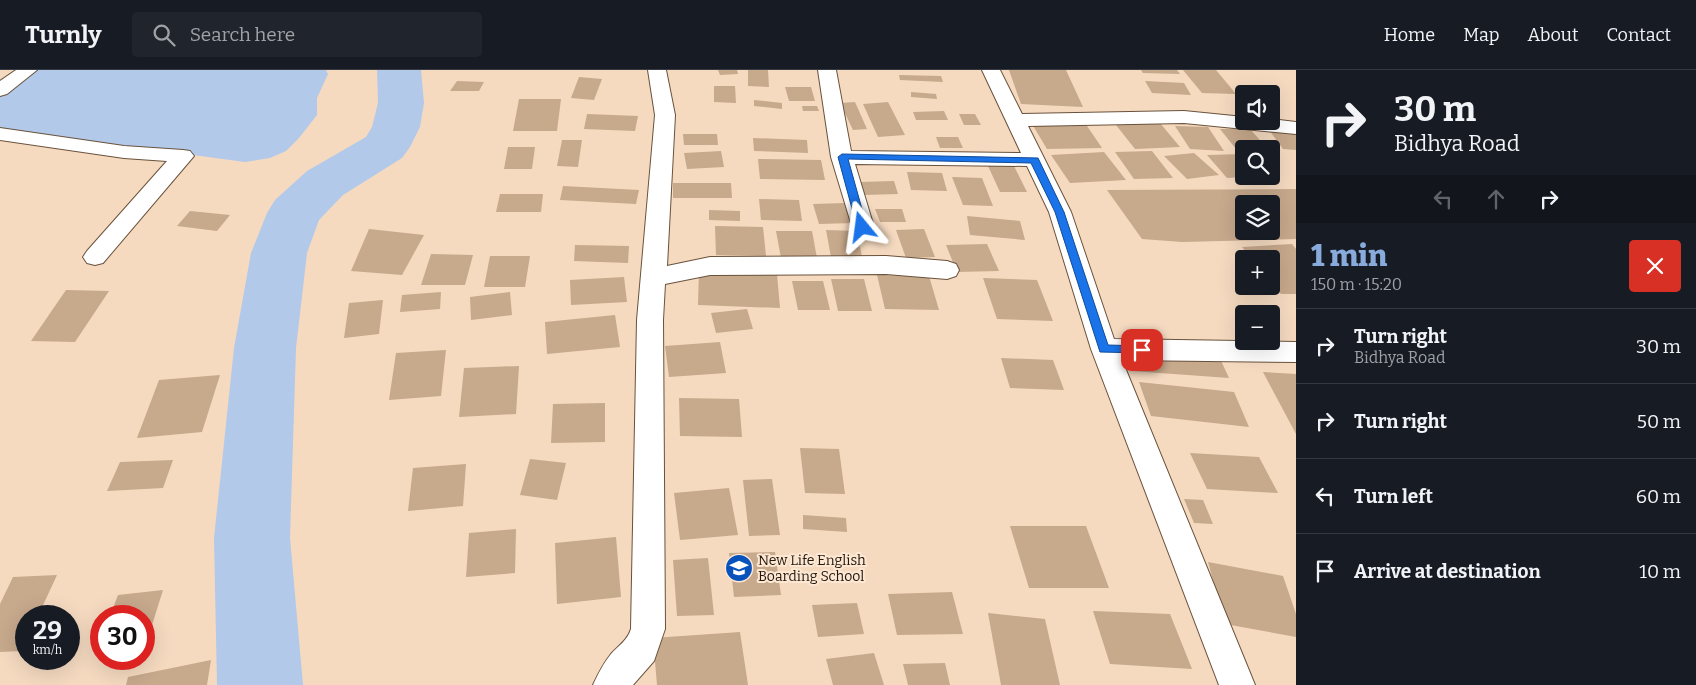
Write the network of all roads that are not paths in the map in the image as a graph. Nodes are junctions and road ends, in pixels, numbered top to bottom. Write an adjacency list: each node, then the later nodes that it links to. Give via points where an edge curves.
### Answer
1 (28, 70): 5 (street)
2 (657, 70): 14 (street, via 664,115)
3 (827, 70): 9 (street)
4 (990, 70): 6 (street)
5 (0, 90)
6 (1015, 120): 7 (street, via 1184,117); 10 (street)
7 (1296, 128)
8 (0, 134): 12 (street, via 124,152 183,156)
9 (842, 157): 10 (street); 11 (street)
10 (1034, 160): 15 (street, via 1060,212)
11 (862, 227)
12 (95, 257)
13 (947, 270): 14 (street, via 886,265 710,266)
14 (652, 278): 17 (street, via 648,629 642,649)
15 (1104, 349): 16 (street); 18 (street)
16 (1296, 352)
17 (611, 685)
18 (1237, 685)

